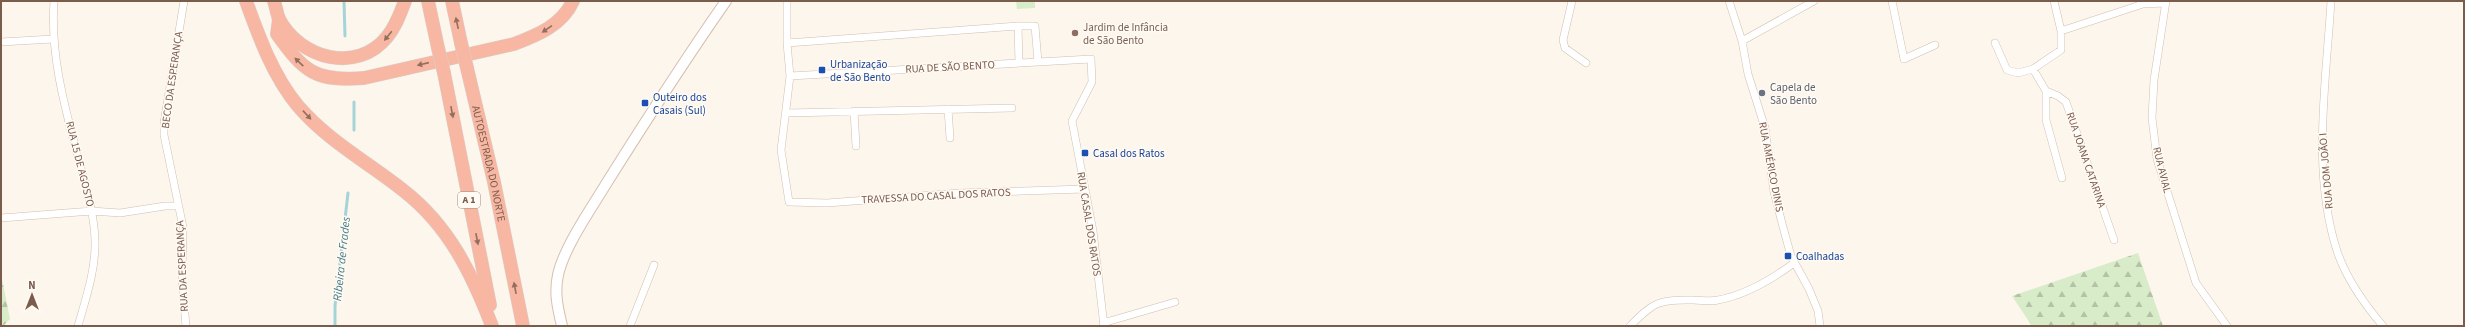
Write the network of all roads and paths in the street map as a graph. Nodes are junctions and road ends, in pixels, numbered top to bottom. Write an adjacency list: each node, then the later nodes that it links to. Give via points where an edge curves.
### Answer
1 (54, 1): 21 (street, RUA 15 DE AGOSTO)
2 (184, 1): 41 (street, BECO DA ESPERANÇA, via 164,123)
3 (246, 1): 51 (highway, one-way to 51, via 281,82 298,106 316,125 427,211 459,252 476,284)
4 (274, 1): 18 (highway)
5 (405, 1): 18 (highway, one-way to 18, via 399,20 387,37 374,49 343,59 329,58 307,48)
6 (428, 1): 51 (highway, A 1, one-way to 51, bridge)
7 (573, 1): 18 (highway, one-way to 18, via 570,9 557,23 538,35 514,44 364,78 325,78 299,64 277,34)
8 (726, 1): 53 (main road, via 658,101 586,216 565,257 558,274 556,289)
9 (787, 1): 24 (street)
10 (1572, 1): 29 (street, via 1563,40 1565,48)
11 (1729, 1): 22 (street, RUA AMÉRICO DINIS)
12 (1814, 1): 22 (street)
13 (1892, 1): 26 (street, via 1904,59)
14 (2054, 1): 20 (street)
15 (2331, 1): 58 (street, RUA DOM JOÃO I, via 2322,141 2327,204 2338,255 2362,300)
16 (453, 2): 52 (highway, AUTOESTRADA DO NORTE / A 1, one-way to 16, bridge, via 494,182)
17 (2165, 2): 20 (street, via 2143,4); 57 (street, RUA AVIAL, via 2154,80 2152,118 2157,159 2196,284)
18 (280, 19)
19 (1018, 26): 24 (street); 27 (street, via 1035,26); 28 (street)
20 (2061, 31): 30 (street, via 2061,50)
21 (53, 39): 23 (street); 42 (street, RUA 15 DE AGOSTO, via 58,81)
22 (1742, 40): 45 (street, RUA AMÉRICO DINIS, via 1748,74 1765,128 1774,192)
23 (1, 42)
24 (787, 43): 31 (street)
25 (1995, 43): 30 (street, via 2008,70 2018,73)
26 (1935, 45)
27 (1038, 62): 28 (street, RUA DE SÃO BENTO); 40 (street, RUA CASAL DOS RATOS, via 1091,59 1092,82 1072,121)
28 (1019, 63): 31 (street, RUA DE SÃO BENTO)
29 (1586, 64)
30 (2033, 70): 32 (street)
31 (790, 76): 36 (street)
32 (2046, 91): 39 (street, via 2046,120); 44 (street, RUA JOANA CATARINA, via 2066,102)
33 (1012, 108): 34 (street)
34 (948, 109): 35 (street); 37 (street)
35 (854, 111): 36 (street); 38 (street)
36 (787, 113): 40 (street, TRAVESSA DO CASAL DOS RATOS, via 781,150 788,202 827,203 960,193)
37 (950, 138)
38 (856, 146)
39 (2062, 178)
40 (1084, 189): 48 (street, RUA CASAL DOS RATOS, via 1093,231)
41 (178, 206): 42 (street, via 120,213); 50 (street, RUA DA ESPERANÇA, via 183,227 182,281)
42 (92, 211): 43 (street); 49 (street, RUA 15 DE AGOSTO, via 95,240 93,271)
43 (1, 218)
44 (2114, 240)
45 (1794, 263): 55 (street, via 1774,278 1746,292 1717,300 1664,300 1644,310); 56 (street, RUA AMÉRICO DINIS, via 1809,289 1818,311)
46 (654, 265): 54 (street)
47 (1175, 302): 48 (street)
48 (1104, 324)
49 (78, 326)
50 (186, 326)
51 (493, 326)
52 (523, 326)
53 (562, 326)
54 (630, 326)
55 (1630, 326)
56 (1820, 326)
57 (2227, 326)
58 (2383, 326)

